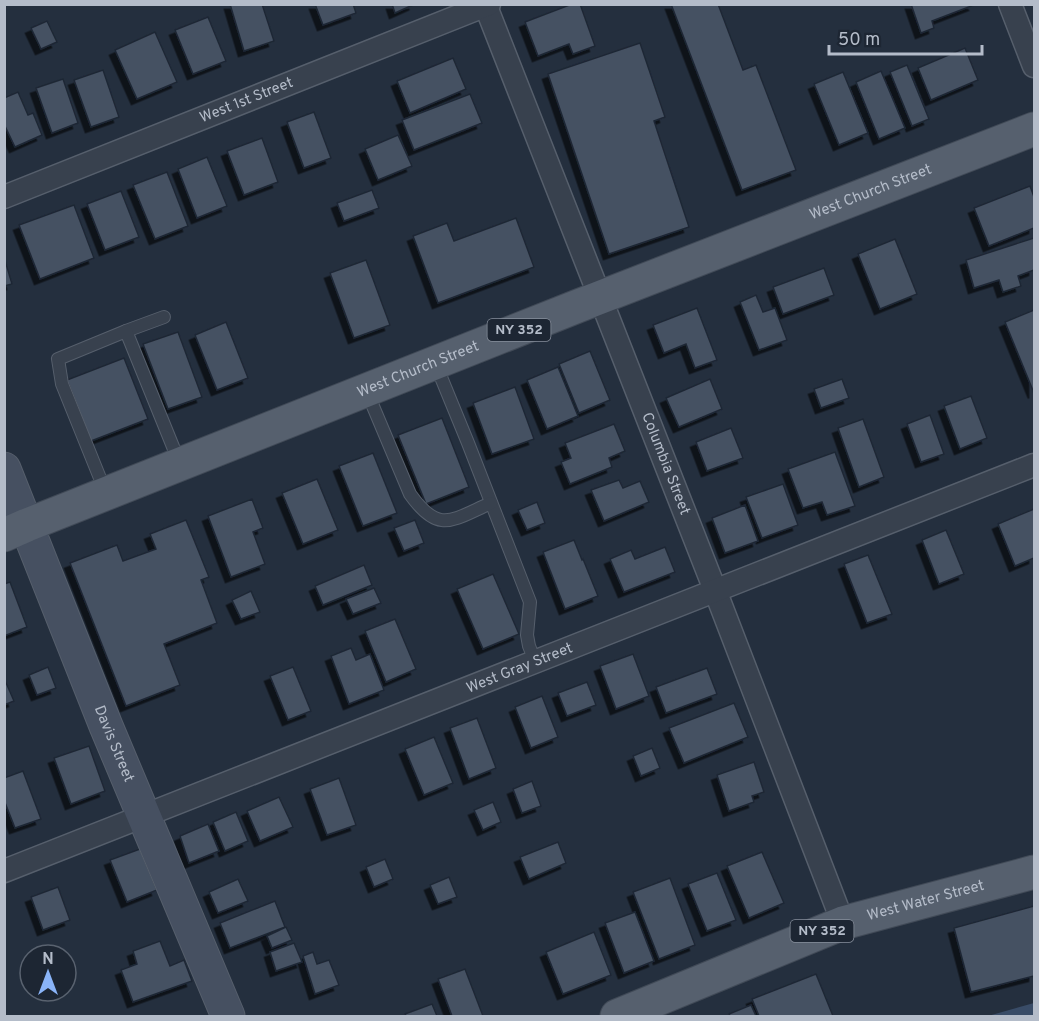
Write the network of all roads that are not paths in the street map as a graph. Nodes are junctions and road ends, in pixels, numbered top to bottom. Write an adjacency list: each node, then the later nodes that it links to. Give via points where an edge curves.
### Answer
1 (1010, 4): 3 (street)
2 (486, 5): 5 (street, West 1st Street); 6 (street, Columbia Street)
3 (1035, 66)
4 (1035, 129): 6 (main road, West Church Street / NY 352)
5 (4, 197)
6 (600, 298): 9 (main road, West Church Street / NY 352); 17 (street, Columbia Street)
7 (164, 316): 8 (lane)
8 (126, 330): 11 (lane); 14 (lane, via 58,360 62,384)
9 (435, 364): 10 (main road, West Church Street / NY 352); 15 (lane)
10 (367, 391): 11 (main road, West Church Street / NY 352); 15 (lane, via 410,494 428,515 447,520)
11 (181, 465): 14 (main road, West Church Street / NY 352)
12 (1035, 465): 17 (street, West Gray Street)
13 (4, 469): 16 (street, Davis Street)
14 (106, 495): 16 (main road, West Church Street / NY 352)
15 (491, 503): 18 (lane, via 530,602 527,635)
16 (16, 530): 19 (street, Davis Street)
17 (715, 590): 18 (street, West Gray Street); 22 (street, Columbia Street)
18 (536, 661): 19 (street, West Gray Street)
19 (143, 817): 20 (street, West Gray Street); 23 (street, Davis Street)
20 (4, 871)
21 (1035, 872): 22 (main road, West Water Street / NY 352)
22 (843, 922): 24 (main road, West Water Street / NY 352)
23 (228, 1017)
24 (617, 1017)

